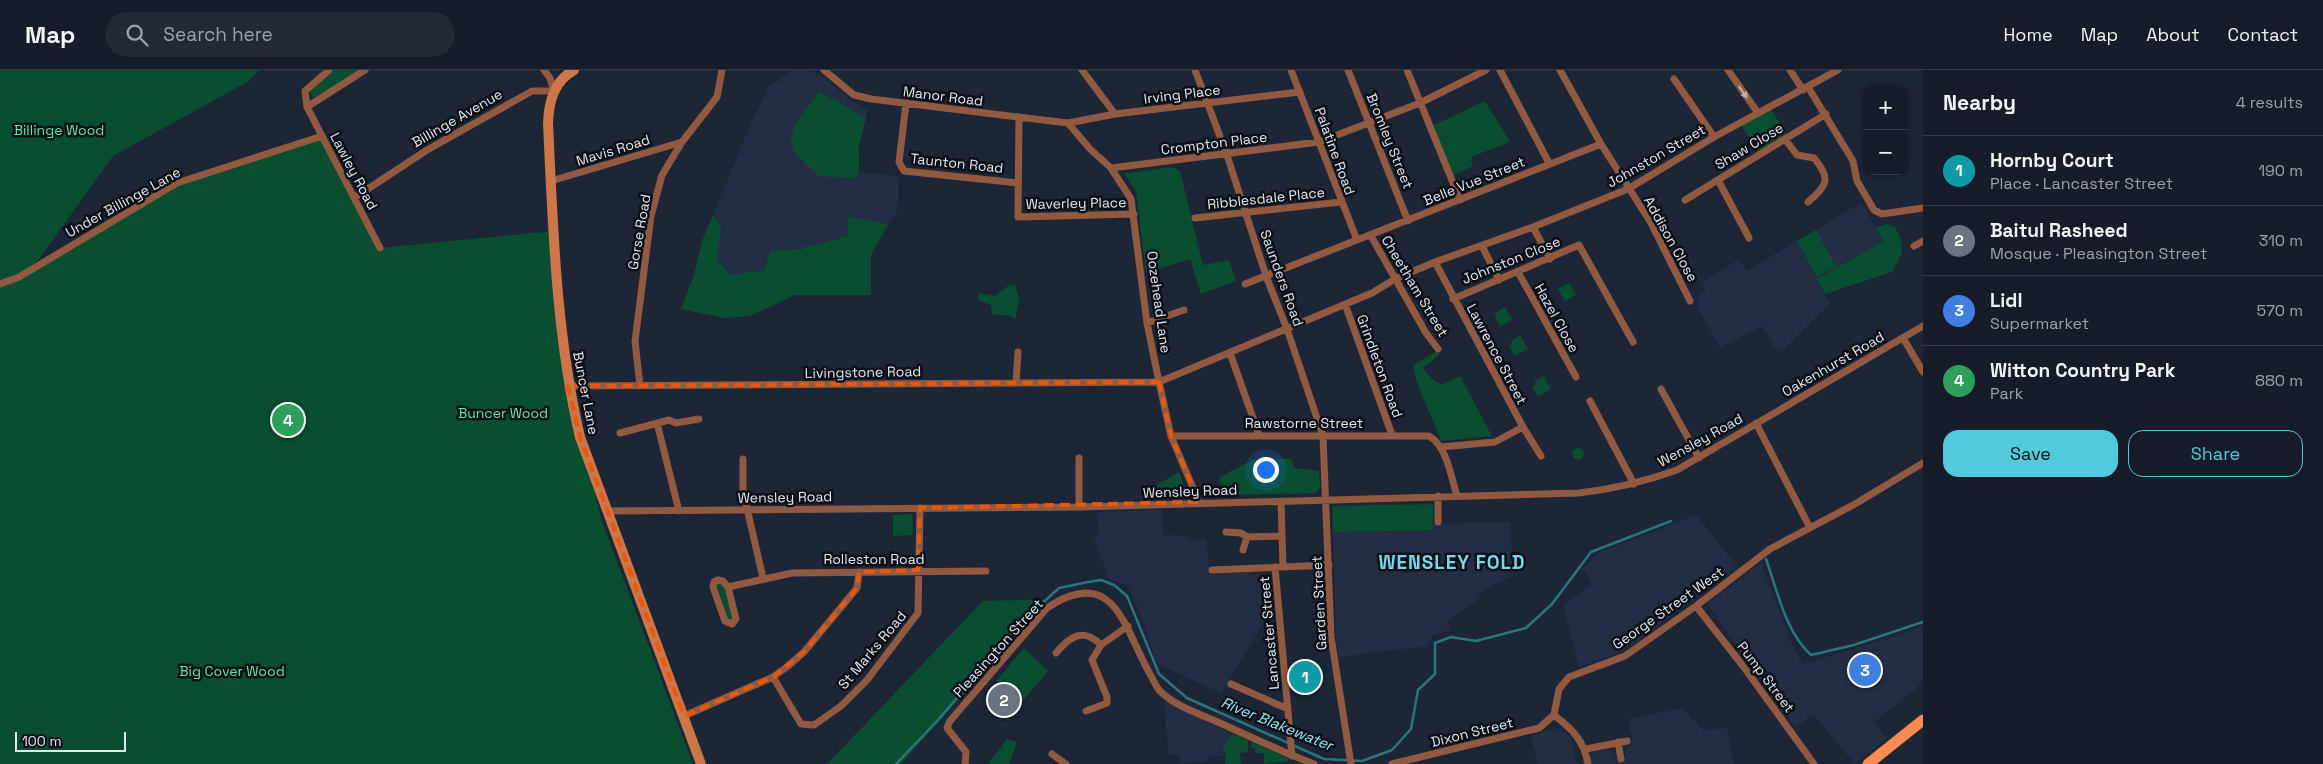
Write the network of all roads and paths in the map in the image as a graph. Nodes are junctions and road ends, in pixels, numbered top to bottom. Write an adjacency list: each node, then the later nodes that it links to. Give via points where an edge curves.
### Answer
1 (329, 70): 25 (street, via 305,91)
2 (364, 70): 25 (street)
3 (544, 70): 20 (street)
4 (574, 70): 20 (main road)
5 (722, 70): 35 (street, Gorse Road, via 717,97)
6 (824, 70): 23 (street, Manor Road, via 854,94 871,100)
7 (1082, 70): 27 (street)
8 (1195, 70): 24 (street, Saunders Road)
9 (1291, 70): 21 (street, Palatine Road)
10 (1348, 70): 31 (street, Bromley Street)
11 (1407, 70): 22 (street)
12 (1486, 70): 22 (street, Crompton Place)
13 (1500, 70): 39 (street)
14 (1560, 70): 37 (street, Addison Close)
15 (1728, 70): 26 (street, one-way to 26)
16 (1790, 70): 19 (street)
17 (1838, 70): 19 (street, Johnston Street)
18 (1674, 79): 33 (street)
19 (1805, 88): 26 (street, Johnston Street); 28 (street)
20 (554, 91): 42 (main road, Buncer Lane, via 549,104 548,123); 45 (street, Billinge Avenue, via 532,91 426,150)
21 (1300, 92): 24 (street, Irving Place); 36 (street, Palatine Road)
22 (1420, 103): 31 (street, Crompton Place); 46 (street)
23 (906, 104): 29 (street, Manor Road); 43 (street, Taunton Road, via 899,162 904,171)
24 (1207, 104): 27 (street, Irving Place); 38 (street, Saunders Road)
25 (307, 106): 32 (street, Lawley Road)
26 (1758, 113): 33 (street, Johnston Street)
27 (1115, 114): 30 (street, Irving Place)
28 (1826, 114): 34 (street, Shaw Close); 50 (street, via 1853,161 1857,181 1874,210 1882,214)
29 (1019, 117): 30 (street, Manor Road); 43 (street)
30 (1068, 123): 40 (street, Oozehead Lane)
31 (1370, 123): 36 (street, Crompton Place); 54 (street, Bromley Street)
32 (322, 136): 45 (street, Lawley Road); 69 (street, Under Billinge Lane, via 177,183 19,277)
33 (1714, 138): 44 (street, Johnston Street)
34 (1785, 139): 41 (street, Shaw Close); 49 (street, via 1797,155 1814,158 1823,169 1826,179 1821,191)
35 (682, 142): 42 (street, Mavis Road); 88 (street, Gorse Road, via 662,175 651,216 635,341)
36 (1319, 142): 38 (street, Crompton Place); 48 (street, Palatine Road)
37 (1601, 144): 39 (street, Belle Vue Street); 44 (street, Addison Close)
38 (1227, 155): 40 (street, Crompton Place); 51 (street, Saunders Road)
39 (1549, 163): 46 (street, Belle Vue Street)
40 (1111, 168): 52 (street, Oozehead Lane, via 1131,199)
41 (1718, 180): 47 (street, Shaw Close); 57 (street)
42 (551, 182): 87 (main road, Buncer Lane)
43 (1018, 182): 52 (street, Waverley Place, via 1018,217)
44 (1628, 189): 55 (street, Johnston Street); 72 (street, Addison Close, via 1651,223)
45 (354, 198): 62 (street, Lawley Road)
46 (1460, 200): 54 (street, Belle Vue Street)
47 (1685, 200)
48 (1341, 202): 51 (street, Ribblesdale Place); 58 (street, Palatine Road)
49 (1808, 202)
50 (1921, 206)
51 (1246, 213): 53 (street, Ribblesdale Place); 66 (street, Saunders Road)
52 (1134, 214): 75 (street, Oozehead Lane)
53 (1195, 218)
54 (1408, 222): 56 (street, Belle Vue Street)
55 (1533, 227): 60 (street, Johnston Street); 63 (street)
56 (1371, 236): 58 (street, Belle Vue Street); 67 (street, Cheetham Street)
57 (1749, 238)
58 (1357, 240): 66 (street, Belle Vue Street)
59 (1923, 241): 61 (street)
60 (1482, 246): 64 (street, Johnston Street); 68 (street)
61 (1914, 246)
62 (380, 248)
63 (1550, 259): 65 (street, Johnston Close); 79 (street, Johnston Close, via 1579,245)
64 (1435, 262): 67 (street, Johnston Street); 71 (street, Lawrence Street)
65 (1518, 272): 68 (street, Johnston Close); 84 (street, Hazel Close)
66 (1266, 276): 70 (street, Belle Vue Street); 77 (street, Saunders Road)
67 (1395, 279): 73 (street, Johnston Street); 80 (street, Cheetham Street)
68 (1499, 280): 71 (street, Johnston Close)
69 (0, 284)
70 (1246, 284)
71 (1453, 299): 94 (street, Lawrence Street)
72 (1690, 301)
73 (1345, 304): 77 (street, Johnston Street); 96 (street, Grindleton Road)
74 (1184, 310): 75 (street)
75 (1147, 323): 85 (street, Oozehead Lane)
76 (1923, 326): 78 (street, Oakenhurst Road)
77 (1287, 329): 82 (street, Johnston Street); 99 (street, Saunders Road)
78 (1903, 338): 83 (street); 92 (street, Oakenhurst Road)
79 (1633, 342)
80 (1438, 349)
81 (1018, 352): 86 (street)
82 (1230, 352): 85 (street, Johnston Street); 98 (street)
83 (1923, 372)
84 (1576, 377)
85 (1159, 382): 86 (street, Livingstone Road); 97 (street, Oozehead Lane)
86 (1016, 383): 88 (street, Livingstone Road)
87 (568, 386): 88 (street, Livingstone Road); 115 (main road, Buncer Lane, via 580,437)
88 (640, 386)
89 (1661, 389): 103 (street)
90 (1590, 401): 106 (street)
91 (699, 419): 93 (street, via 676,423 669,420)
92 (1756, 423): 103 (street, Wensley Road); 118 (street)
93 (657, 424): 95 (street); 116 (street)
94 (1523, 427): 100 (street, via 1495,442); 101 (street, Lawrence Street)
95 (620, 433)
96 (1392, 435): 99 (street, Rawstorne Street); 100 (street, Rawstorne Street, via 1429,436)
97 (1171, 436): 98 (street, Rawstorne Street); 111 (street, Oozehead Lane)
98 (1259, 436): 99 (street, Rawstorne Street)
99 (1323, 436): 110 (street, Saunders Road)
100 (1441, 447): 108 (street)
101 (1541, 456)
102 (1079, 458): 112 (street)
103 (1699, 458): 106 (street, Wensley Road, via 1677,470)
104 (743, 459): 114 (street, via 743,491)
105 (1923, 463): 118 (street, George Street West, via 1855,504)
106 (1634, 484): 108 (street, Wensley Road, via 1579,493)
107 (1438, 496): 108 (street, Wensley Road); 110 (street, Wensley Road); 117 (street)
108 (1457, 496)
109 (1281, 500): 110 (street, Wensley Road); 111 (street, Wensley Road); 120 (street, Lancaster Street)
110 (1327, 500): 123 (street, Garden Street)
111 (1199, 502): 112 (street, Wensley Road)
112 (1079, 507): 113 (street, Wensley Road)
113 (920, 508): 114 (street, Wensley Road); 126 (street, St Marks Road)
114 (747, 510): 116 (street, Wensley Road); 130 (street)
115 (608, 511): 116 (street, Wensley Road); 141 (main road, Buncer Lane)
116 (679, 511)
117 (1438, 522)
118 (1810, 526): 132 (street, George Street West, via 1770,549)
119 (1226, 532): 121 (street, via 1241,533)
120 (1282, 536): 121 (street); 125 (street, Lancaster Street)
121 (1247, 537): 122 (street)
122 (1243, 550)
123 (1329, 565): 125 (street); 153 (street, Garden Street, via 1330,638)
124 (1275, 567): 125 (street); 127 (street); 138 (street, Lancaster Street)
125 (1283, 567)
126 (918, 570): 128 (street, Rolleston Road); 129 (street, Rolleston Road); 136 (street, St Marks Road, via 920,607 913,620 867,680 841,706 814,726 800,724)
127 (1212, 570)
128 (986, 571)
129 (859, 572): 130 (street, Rolleston Road, via 792,573); 136 (street, via 857,588 830,622 804,652)
130 (763, 578): 131 (street, Rolleston Road)
131 (728, 587): 131 (street, Rolleston Road, via 736,619 730,624 725,621 713,584 723,580)
132 (1696, 606): 140 (street, George Street West, via 1625,656 1569,677 1559,689); 156 (street, Pump Street, via 1744,666)
133 (1128, 626): 134 (street); 146 (street, Pleasington Street, via 1140,657 1159,691 1192,711); 150 (street, Pleasington Street, via 1120,611 1094,594 1079,593 1047,608 950,721 947,728 964,747)
134 (1101, 645): 135 (street, via 1088,635 1079,634); 139 (street, via 1092,660 1109,706)
135 (1056, 653)
136 (773, 677): 141 (street)
137 (1231, 684): 138 (street)
138 (1288, 709): 146 (street, Lancaster Street)
139 (1086, 711)
140 (1554, 715): 145 (street, via 1576,733); 154 (street, Dixon Street, via 1539,728)
141 (684, 716): 149 (main road, Buncer Lane)
142 (1921, 726): 157 (main road)
143 (1626, 741): 144 (street)
144 (1618, 742): 145 (street); 148 (street)
145 (1586, 749): 155 (street)
146 (1292, 752): 152 (street, Pleasington Street)
147 (1052, 754): 151 (street)
148 (1621, 759)
149 (701, 764)
150 (965, 764)
151 (1066, 764)
152 (1314, 764)
153 (1351, 764)
154 (1392, 764)
155 (1588, 764)
156 (1814, 764)
157 (1868, 764)

